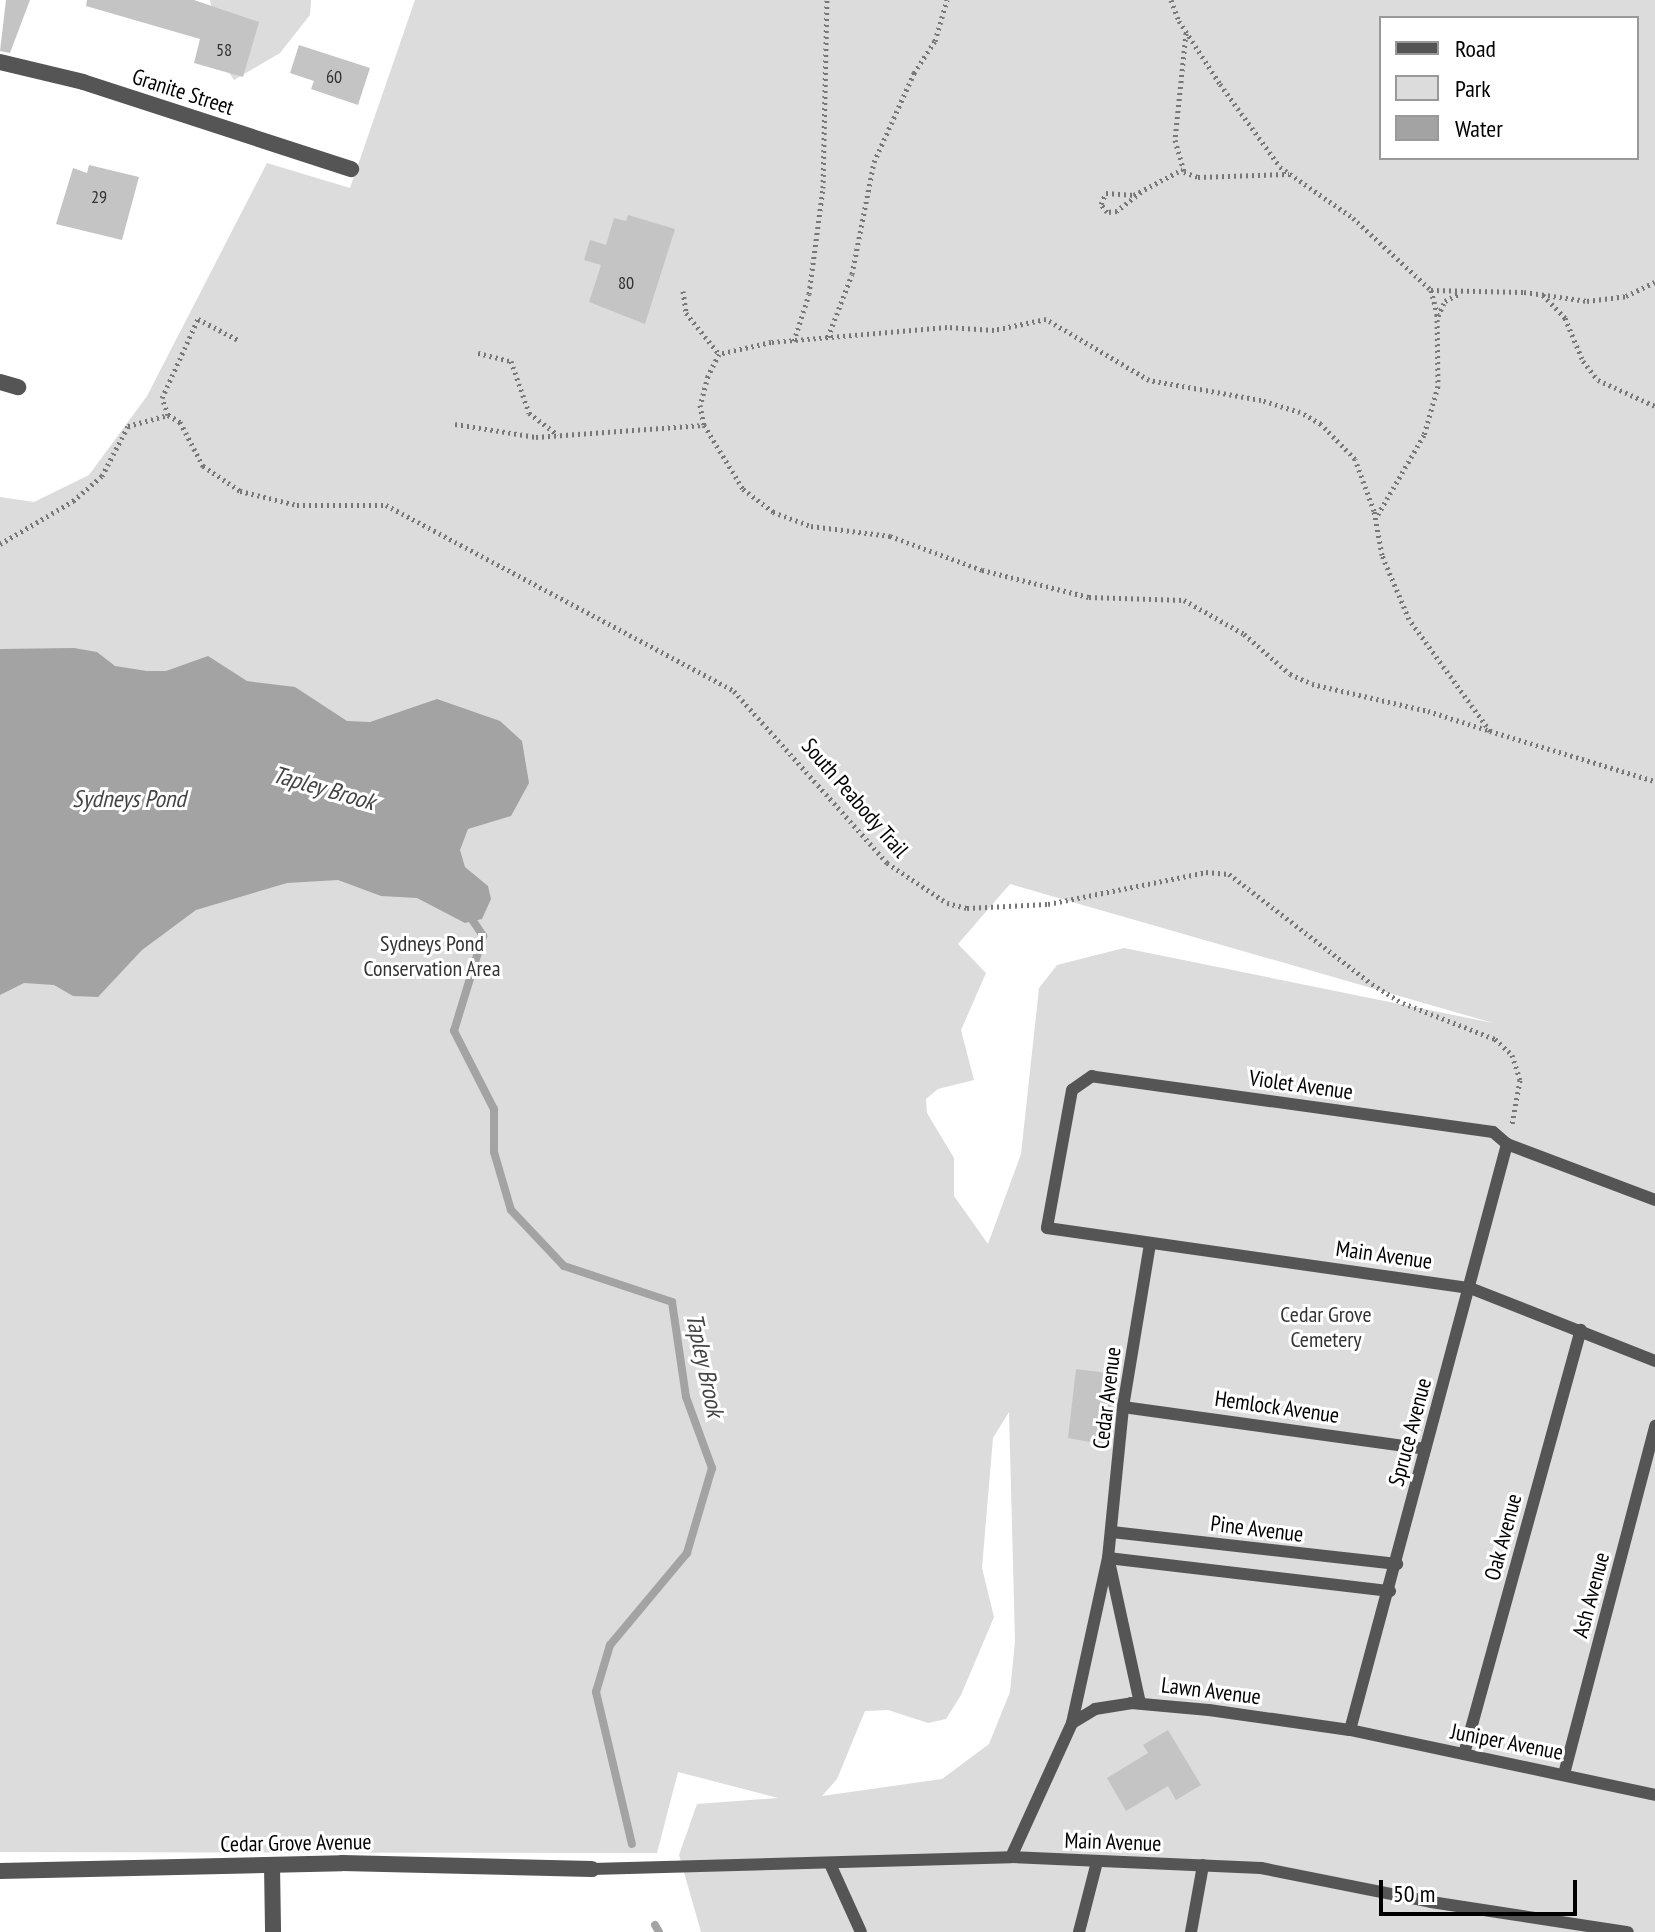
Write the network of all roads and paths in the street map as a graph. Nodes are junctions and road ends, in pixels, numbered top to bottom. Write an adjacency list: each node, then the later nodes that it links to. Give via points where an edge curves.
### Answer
1 (827, 0): 18 (path, via 823,188 809,294)
2 (947, 0): 16 (path, via 935,41 914,73 874,162 852,274)
3 (1171, 0): 4 (path)
4 (1187, 32): 7 (path, via 1175,140); 8 (path, via 1266,151)
5 (0, 62): 6 (street, Granite Street, via 83,82)
6 (351, 169)
7 (1183, 169): 8 (path, via 1198,177); 9 (path)
8 (1289, 174): 11 (path, via 1353,218)
9 (1141, 192): 9 (path, via 1117,211 1107,212 1101,204 1106,193)
10 (1655, 282): 14 (path, via 1602,300)
11 (1431, 290): 13 (path); 15 (path)
12 (683, 291): 20 (path, via 686,313)
13 (1462, 292): 14 (path); 15 (path, via 1445,301)
14 (1542, 294): 23 (path, via 1565,318 1583,361 1598,380)
15 (1437, 325): 28 (path, via 1438,386 1424,435 1388,489)
16 (827, 338): 18 (path); 28 (path, via 947,327 994,330 1046,319 1149,380 1261,400 1321,424 1355,459)
17 (240, 341): 24 (path, via 198,319 162,398)
18 (794, 341): 20 (path)
19 (478, 353): 27 (path, via 511,361 529,413)
20 (719, 354): 26 (path, via 700,405)
21 (0, 382): 22 (street)
22 (18, 387)
23 (1655, 406)
24 (168, 415): 29 (path, via 128,426 102,476 73,501); 32 (path, South Peabody Trail, via 180,422 203,466 240,491 297,505 386,505 734,691 887,863 947,903 967,908 1048,904 1206,872 1229,874 1372,984 1403,1003 1495,1039 1512,1055 1520,1080)
25 (455, 424): 27 (path)
26 (704, 425): 27 (path); 30 (path, via 743,489 788,518 890,536 982,570 1089,597 1184,600 1244,634 1290,674 1312,684)
27 (560, 436)
28 (1376, 521): 30 (path, via 1382,555 1409,619)
29 (0, 544)
30 (1490, 731): 31 (path)
31 (1655, 781)
32 (1507, 1144): 33 (lane, Violet Avenue); 34 (lane, Violet Avenue, via 1497,1133 1450,1125 1089,1077 1072,1090); 36 (lane, Spruce Avenue)
33 (1655, 1200)
34 (1047, 1228): 35 (lane, Main Avenue)
35 (1150, 1244): 36 (lane, Main Avenue); 39 (lane, Cedar Avenue)
36 (1470, 1288): 37 (lane, Main Avenue); 41 (lane, Spruce Avenue)
37 (1581, 1330): 38 (lane, Main Avenue); 49 (lane, Oak Avenue)
38 (1655, 1361)
39 (1123, 1407): 41 (lane, Hemlock Avenue); 42 (lane, Cedar Avenue)
40 (1655, 1426): 50 (lane, Ash Avenue)
41 (1425, 1449): 44 (lane, Spruce Avenue)
42 (1112, 1532): 43 (lane, Cedar Avenue); 44 (lane, Pine Avenue)
43 (1108, 1558): 45 (lane, Pine Avenue); 46 (lane, Cedar Avenue); 47 (lane, Cedar Avenue)
44 (1397, 1564): 45 (lane, Spruce Avenue)
45 (1390, 1591): 48 (lane, Spruce Avenue)
46 (1140, 1703): 47 (lane, Lawn Avenue, via 1095,1709); 48 (lane, Lawn Avenue)
47 (1072, 1723): 52 (lane, Cedar Avenue)
48 (1350, 1730): 49 (lane, Juniper Avenue)
49 (1464, 1754): 50 (lane, Juniper Avenue)
50 (1564, 1774): 51 (lane, Juniper Avenue)
51 (1655, 1795)
52 (1011, 1857): 53 (lane, Main Avenue); 56 (lane, Main Avenue)
53 (1097, 1862): 55 (lane, Main Avenue); 61 (lane)
54 (272, 1865): 57 (street, Cedar Grove Avenue); 58 (street, Cedar Grove Avenue); 59 (street)
55 (1203, 1865): 62 (lane); 63 (lane, Main Avenue, via 1308,1874 1431,1902)
56 (831, 1866): 57 (lane, Main Avenue); 60 (lane)
57 (592, 1869)
58 (0, 1871)
59 (273, 1932)
60 (861, 1932)
61 (1079, 1932)
62 (1191, 1932)
63 (1628, 1932)

